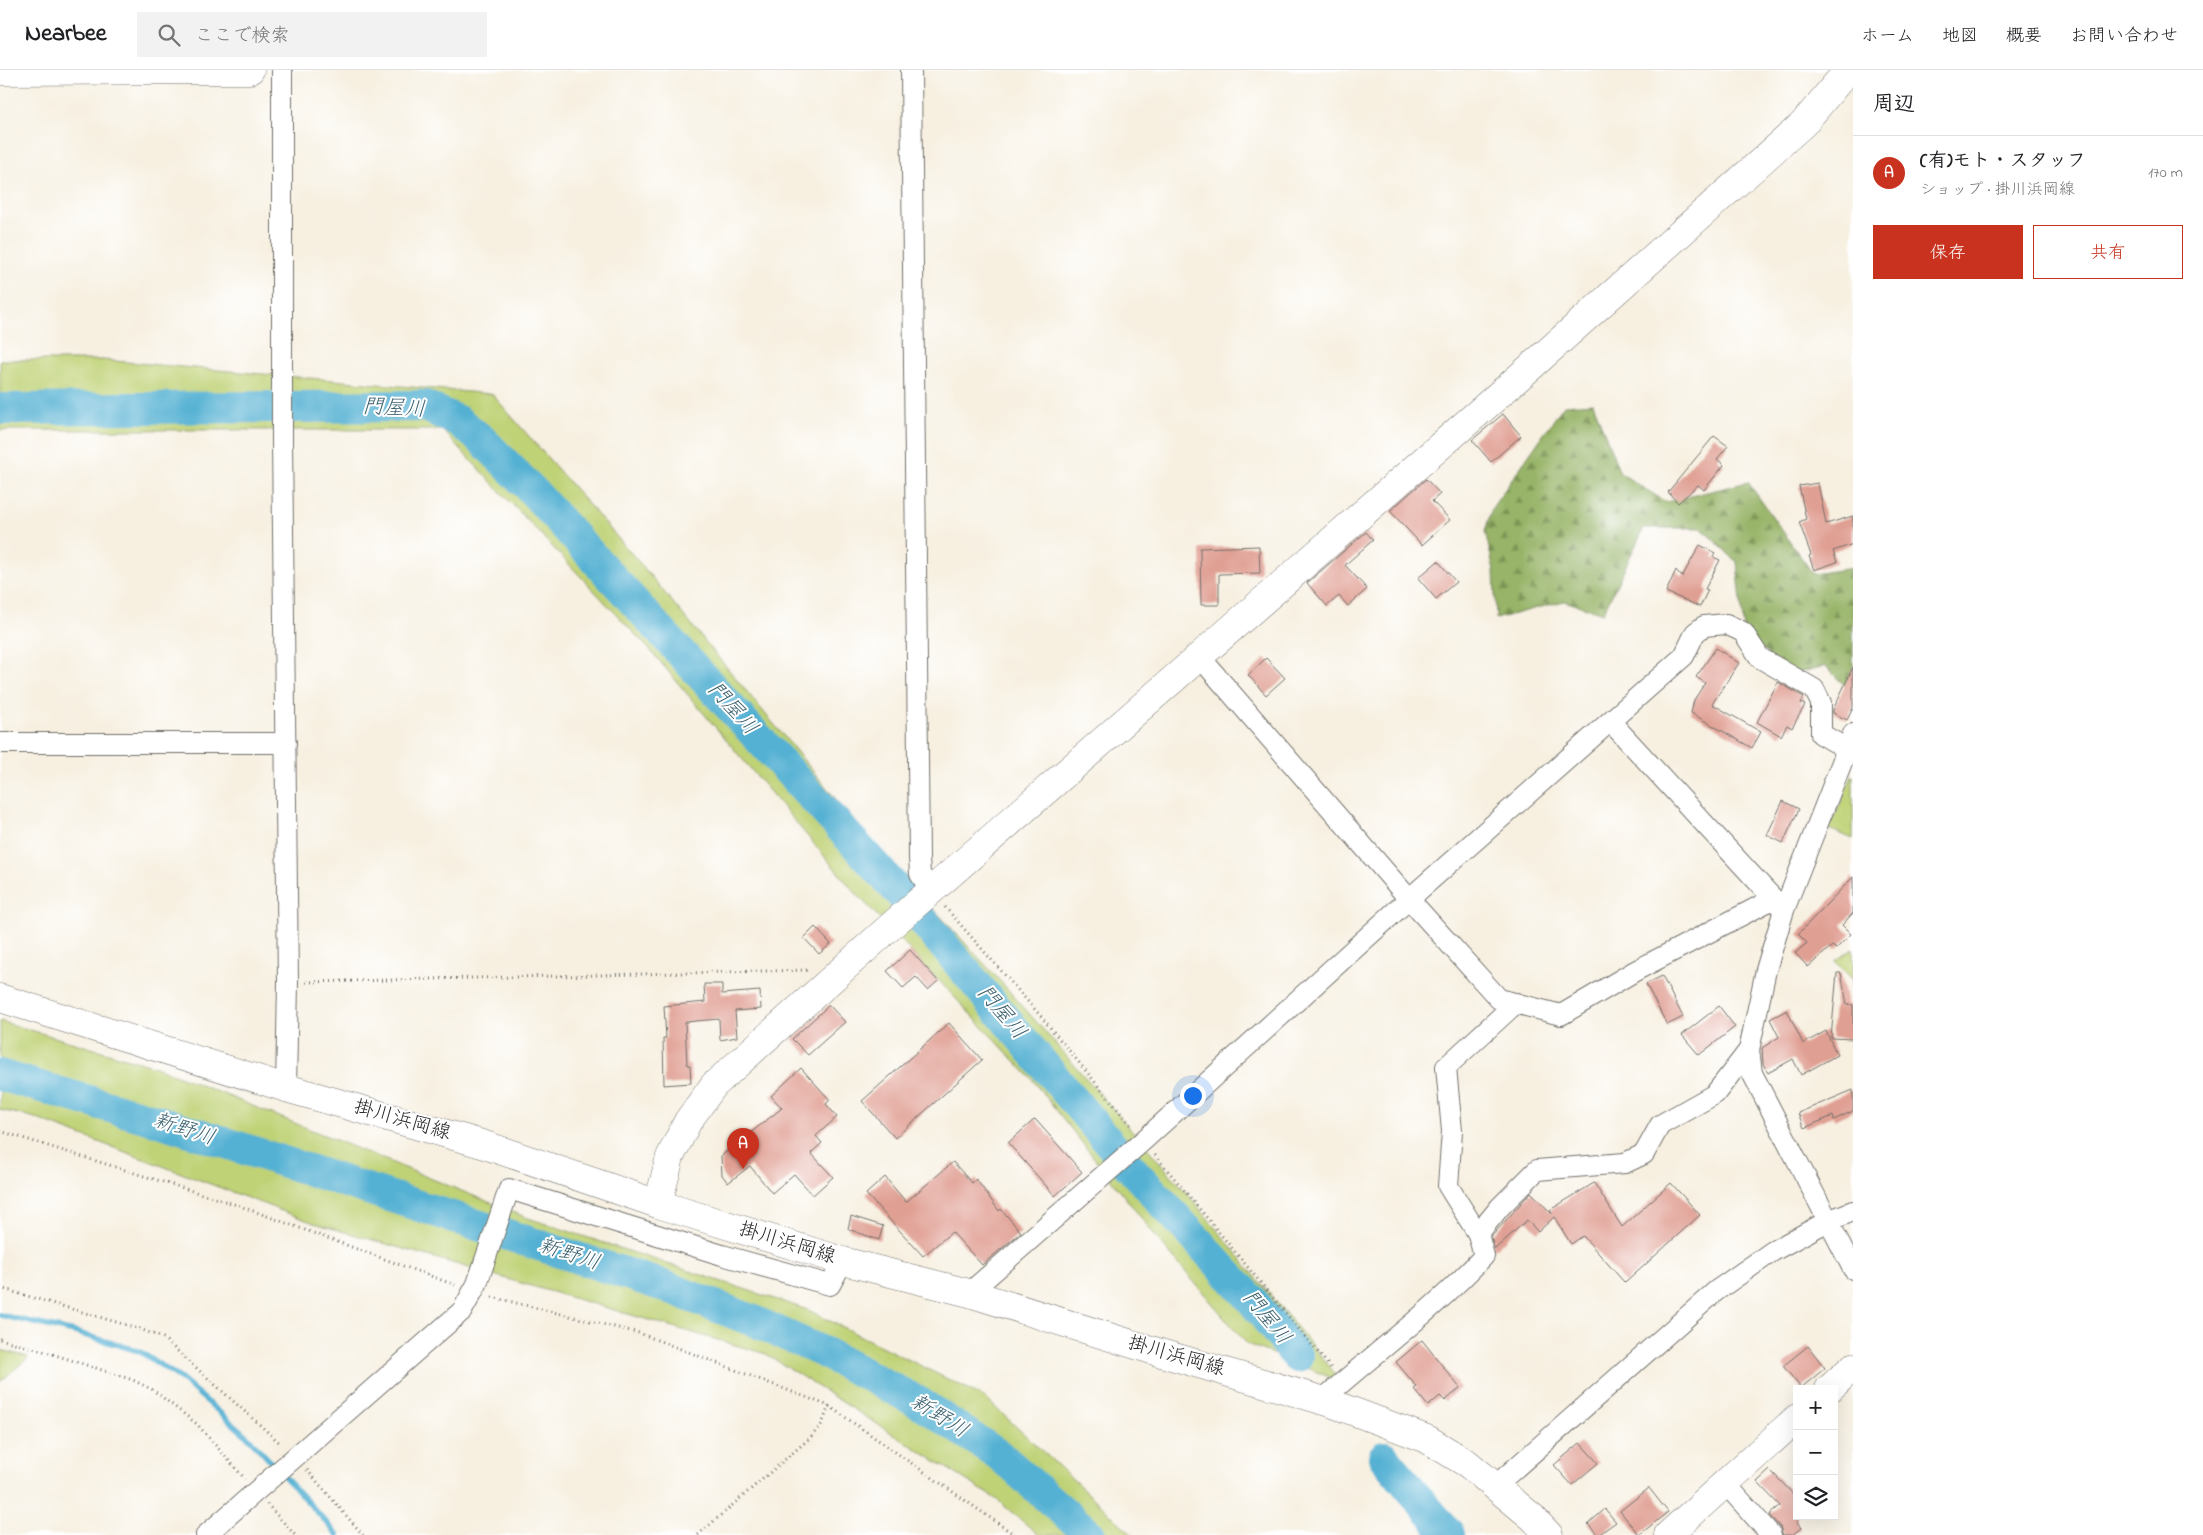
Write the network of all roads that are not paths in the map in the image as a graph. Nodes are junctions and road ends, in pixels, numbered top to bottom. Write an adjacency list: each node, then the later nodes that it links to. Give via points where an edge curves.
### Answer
1 (250, 70): 5 (street)
2 (282, 70): 10 (street)
3 (911, 70): 11 (street, via 919,858 920,874)
4 (1848, 70): 6 (street, via 1803,124 1534,364)
5 (0, 71)
6 (1198, 656): 11 (street); 12 (street)
7 (1610, 721): 8 (street, via 1684,656 1695,633 1704,626 1726,624 1744,632 1760,658 1814,689 1821,703 1821,734); 12 (street); 13 (street)
8 (1850, 741): 13 (street)
9 (0, 743): 10 (street)
10 (286, 743): 17 (street)
11 (931, 891): 18 (street, via 714,1085 688,1121 670,1157)
12 (1409, 899): 15 (street, via 1500,999); 24 (street, via 1144,1140)
13 (1779, 904): 15 (street, via 1635,971 1561,1015); 16 (street)
14 (0, 998): 17 (street, 掛川浜岡線)
15 (1516, 1003): 21 (street, via 1446,1067 1452,1131 1448,1186)
16 (1749, 1050): 20 (street, via 1752,1073); 21 (street, via 1715,1094 1660,1125 1644,1154 1625,1163 1537,1170)
17 (286, 1088): 18 (street, 掛川浜岡線, via 482,1144)
18 (658, 1204): 22 (street, 掛川浜岡線)
19 (1853, 1211): 20 (street)
20 (1828, 1221): 23 (street); 30 (street, via 1773,1251 1716,1291)
21 (1478, 1234): 27 (street, via 1484,1256 1469,1273)
22 (843, 1261): 24 (street, 掛川浜岡線); 31 (street, via 830,1285 509,1189 475,1288 462,1311)
23 (1853, 1269)
24 (969, 1293): 27 (street, 掛川浜岡線)
25 (1853, 1367): 26 (street)
26 (1833, 1385)
27 (1322, 1400): 30 (street, 掛川浜岡線, via 1427,1439 1468,1464)
28 (1793, 1422): 29 (street)
29 (1725, 1483): 33 (street); 34 (street)
30 (1495, 1486): 32 (street, 掛川浜岡線)
31 (206, 1535)
32 (1549, 1535)
33 (1668, 1535)
34 (1771, 1535)

